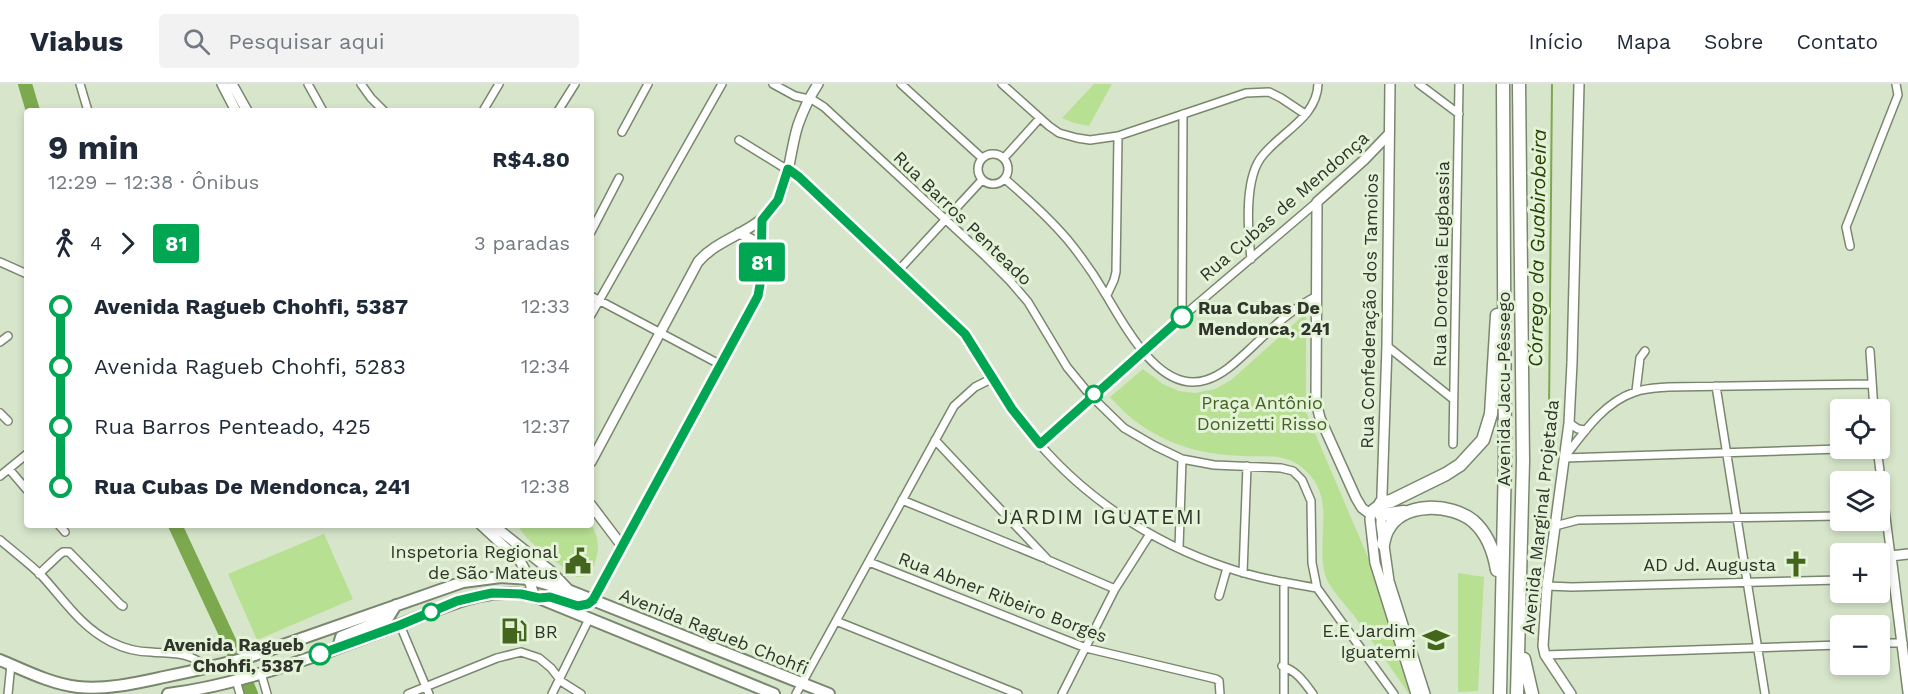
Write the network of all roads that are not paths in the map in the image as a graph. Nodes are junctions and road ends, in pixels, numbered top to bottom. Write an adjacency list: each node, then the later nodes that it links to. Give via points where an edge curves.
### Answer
1 (80, 84): 23 (street)
2 (222, 84): 24 (main road)
3 (232, 84): 25 (main road)
4 (308, 84): 26 (street)
5 (361, 84): 27 (street)
6 (499, 84): 28 (street)
7 (575, 84): 29 (street)
8 (648, 84): 34 (street)
9 (722, 84): 59 (street)
10 (773, 84): 22 (street, Rua Barros Penteado)
11 (818, 84): 22 (main road)
12 (901, 84): 38 (street)
13 (1002, 84): 33 (street)
14 (1318, 84): 31 (street, via 1316,100)
15 (1390, 84): 35 (main road, Rua Confederação dos Tamoios)
16 (1419, 84): 32 (street)
17 (1459, 84): 32 (street, Rua Doroteia Eugbassia)
18 (1503, 84): 55 (highway, Avenida Jacu-Pêssego)
19 (1519, 84): 136 (highway, Avenida Jacu-Pêssego, via 1523,461)
20 (1579, 84): 79 (main road, Avenida Marginal Projetada)
21 (1896, 84): 50 (street, via 1898,95 1846,227)
22 (810, 99): 40 (main road, via 798,125); 46 (street, Rua Barros Penteado, via 824,107)
23 (87, 108)
24 (235, 108)
25 (245, 108)
26 (321, 108)
27 (381, 108)
28 (485, 108)
29 (560, 108)
30 (1183, 114): 31 (street, via 1246,93 1269,92); 36 (street); 61 (street)
31 (1305, 114): 51 (street, via 1255,169 1249,195)
32 (1459, 114): 75 (street, Rua Doroteia Eugbassia)
33 (1040, 118): 36 (street, via 1059,133 1077,138 1102,140); 39 (street)
34 (622, 132)
35 (1388, 135): 44 (main road, Rua Cubas de Mendonça); 65 (main road, Rua Confederação dos Tamoios)
36 (1118, 136): 56 (street, via 1116,272)
37 (739, 140): 40 (street)
38 (982, 158): 39 (street, via 991,153); 43 (street, via 978,169)
39 (1004, 158): 42 (street, via 1009,168)
40 (788, 169): 45 (main road, via 778,200); 53 (street)
41 (620, 178): 47 (street)
42 (1005, 179): 43 (street, via 994,184); 56 (street, via 1066,239)
43 (982, 180): 46 (street)
44 (1317, 202): 51 (street, Rua Cubas de Mendonça); 57 (main road)
45 (762, 220): 48 (main road); 49 (main road)
46 (947, 221): 53 (street); 74 (street, Rua Barros Penteado, via 1028,302 1067,367)
47 (594, 226)
48 (739, 233): 49 (main road); 62 (main road, via 714,247 698,262)
49 (762, 245): 69 (main road, via 758,296)
50 (1850, 246)
51 (1251, 259): 61 (street, Rua Cubas de Mendonça)
52 (0, 261): 54 (street)
53 (898, 271): 70 (street, via 965,334)
54 (24, 273)
55 (1504, 284): 96 (highway, via 1497,314 1491,414 1483,440 1460,465); 129 (highway, Avenida Jacu-Pêssego)
56 (1107, 295): 66 (street)
57 (1317, 296): 66 (street, via 1302,303 1231,366 1206,381 1176,378); 96 (main road, via 1316,402 1320,418 1362,508)
58 (594, 298): 59 (street)
59 (599, 300): 60 (street); 62 (street)
60 (594, 309)
61 (1182, 317): 66 (street, Rua Cubas de Mendonça)
62 (660, 333): 69 (street); 87 (main road)
63 (8, 336): 64 (street)
64 (0, 342)
65 (1387, 346): 75 (street); 96 (main road, Rua Confederação dos Tamoios)
66 (1143, 351): 74 (street, Rua Cubas de Mendonça)
67 (1645, 351): 73 (street, via 1640,358)
68 (1870, 351): 71 (street)
69 (721, 365): 108 (main road)
70 (993, 378): 81 (street, via 960,399); 82 (street)
71 (1871, 384): 72 (street); 76 (street)
72 (1716, 386): 73 (street); 85 (street)
73 (1636, 391): 80 (street, via 1607,408)
74 (1092, 397): 82 (street, Rua Cubas de Mendonça); 89 (street, Rua Barros Penteado, via 1124,428)
75 (1454, 399): 83 (street, Rua Doroteia Eugbassia)
76 (1873, 399)
77 (0, 413): 78 (street)
78 (8, 421)
79 (1569, 423): 80 (street); 88 (main road, Avenida Marginal Projetada)
80 (1586, 430): 88 (street)
81 (935, 440): 94 (street); 112 (street)
82 (1040, 444): 105 (street, via 1086,488)
83 (1453, 444)
84 (1830, 450): 85 (street)
85 (1727, 454): 88 (street); 99 (street)
86 (24, 456): 91 (street)
87 (594, 456)
88 (1564, 458): 100 (main road, Avenida Marginal Projetada)
89 (1182, 459): 90 (street, Rua Barros Penteado); 109 (street)
90 (1247, 466): 115 (street); 124 (street, Rua Barros Penteado, via 1293,471 1302,480 1311,501 1312,563)
91 (9, 469): 92 (street); 93 (street)
92 (0, 476)
93 (24, 486)
94 (902, 500): 112 (street); 113 (street)
95 (594, 508): 108 (main road)
96 (1378, 510): 97 (highway); 107 (main road, Rua Confederação dos Tamoios); 171 (main road, Rua Confederação dos Tamoios, via 1370,526 1375,564)
97 (1416, 510): 107 (highway, via 1392,523); 129 (highway, via 1453,511 1478,526 1490,543)
98 (1830, 516): 99 (street)
99 (1738, 518): 100 (street, via 1578,520); 122 (street)
100 (1555, 525): 123 (main road, Avenida Marginal Projetada)
101 (61, 528): 104 (street)
102 (499, 529): 117 (main road); 126 (main road)
103 (1886, 531): 111 (street)
104 (65, 532)
105 (1150, 534): 109 (street); 125 (street)
106 (0, 540): 116 (street)
107 (1383, 544): 172 (main road, Rua Confederação dos Tamoios, via 1389,581)
108 (622, 546): 130 (main road)
109 (1179, 548): 114 (street)
110 (1908, 554): 111 (main road)
111 (1891, 556): 119 (main road)
112 (1048, 560): 125 (street)
113 (869, 562): 134 (street); 142 (street, Rua Abner Ribeiro Borges)
114 (1227, 568): 115 (street); 127 (street)
115 (1243, 573): 121 (street)
116 (39, 574): 132 (street, via 63,552 69,552); 147 (street, via 83,623 110,642 135,650 188,656)
117 (529, 579): 126 (main road, Avenida Ragueb Chohfi); 128 (main road); 131 (main road, Avenida Ragueb Chohfi, via 501,577 463,582)
118 (1890, 579): 119 (street)
119 (1894, 579): 137 (main road)
120 (1830, 580): 122 (street)
121 (1284, 582): 124 (street); 145 (street)
122 (1748, 582): 123 (street); 140 (street)
123 (1547, 586): 143 (main road, Avenida Marginal Projetada)
124 (1317, 588): 170 (street, Rua Barros Penteado)
125 (1115, 590): 142 (street)
126 (570, 591): 130 (main road, Avenida Ragueb Chohfi)
127 (1219, 596)
128 (537, 598): 130 (main road, via 550,597 578,606); 133 (main road, Avenida Ragueb Chohfi); 135 (main road, Avenida Ragueb Chohfi, via 508,593 478,596)
129 (1502, 598): 173 (highway, Avenida Jacu-Pêssego)
130 (593, 600): 151 (main road, Avenida Ragueb Chohfi)
131 (396, 605): 141 (main road, via 388,618 341,637); 147 (main road, Avenida Ragueb Chohfi, via 249,657)
132 (123, 606)
133 (589, 619): 149 (street); 162 (main road, Avenida Ragueb Chohfi)
134 (836, 621): 151 (street); 165 (street)
135 (400, 625): 141 (main road, Avenida Ragueb Chohfi); 152 (street)
136 (1519, 638): 174 (highway, Avenida Jacu-Pêssego); 175 (highway)
137 (1903, 643): 138 (street); 153 (main road)
138 (1890, 644)
139 (1830, 645): 140 (street)
140 (1757, 646): 143 (street); 177 (street)
141 (338, 648): 148 (main road, Avenida Ragueb Chohfi)
142 (1086, 648): 166 (street); 167 (street, Rua Abner Ribeiro Borges, via 1216,679)
143 (1545, 655): 176 (main road, Avenida Marginal Projetada)
144 (0, 660): 146 (main road, Avenida Ragueb Chohfi)
145 (1282, 666): 168 (street); 169 (street, via 1298,674)
146 (7, 668): 147 (main road, Avenida Ragueb Chohfi, via 92,688); 154 (street); 155 (main road, Avenida Ragueb Chohfi, via 53,687)
147 (206, 668)
148 (258, 674): 150 (main road, Avenida Ragueb Chohfi); 158 (street)
149 (560, 679): 152 (street, via 539,658 513,653); 160 (street); 161 (street)
150 (238, 680): 156 (main road, Avenida Ragueb Chohfi); 157 (street)
151 (802, 683): 163 (street); 164 (main road, Avenida Ragueb Chohfi)
152 (427, 691): 159 (street)
153 (1908, 692)
154 (8, 694)
155 (90, 694)
156 (174, 694)
157 (240, 694)
158 (267, 694)
159 (408, 694)
160 (552, 694)
161 (581, 694)
162 (774, 694)
163 (796, 694)
164 (829, 694)
165 (1018, 694)
166 (1062, 694)
167 (1220, 694)
168 (1284, 694)
169 (1313, 694)
170 (1394, 694)
171 (1416, 694)
172 (1425, 694)
173 (1500, 694)
174 (1517, 694)
175 (1532, 694)
176 (1571, 694)
177 (1765, 694)

